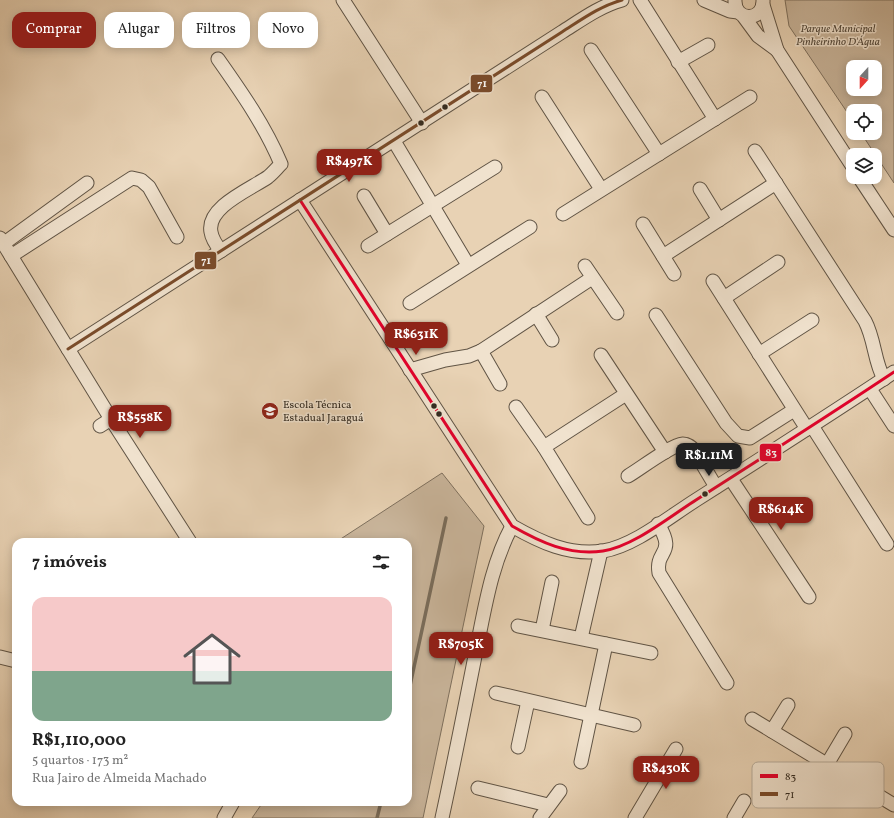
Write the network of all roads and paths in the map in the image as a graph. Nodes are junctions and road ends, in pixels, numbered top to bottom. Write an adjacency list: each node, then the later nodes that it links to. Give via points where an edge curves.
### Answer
1 (343, 0): 15 (street)
2 (622, 0): 15 (street, via 592,13)
3 (640, 0): 11 (street)
4 (704, 0): 6 (street, via 730,11)
5 (763, 3): 6 (street, via 760,12 752,17); 9 (street)
6 (739, 10): 9 (street, via 758,36)
7 (708, 45): 11 (street)
8 (592, 50): 18 (street)
9 (777, 50): 19 (street)
10 (218, 59): 38 (street, via 258,118 281,164 269,176 217,212 211,222 210,232)
11 (678, 62): 14 (street)
12 (542, 97): 24 (street)
13 (750, 97): 14 (street)
14 (715, 119): 18 (street)
15 (422, 123): 16 (street)
16 (394, 141): 27 (street); 28 (street)
17 (755, 151): 21 (street)
18 (659, 154): 24 (street)
19 (846, 156)
20 (495, 167): 28 (street)
21 (776, 183): 30 (street); 59 (street, via 865,321 876,358)
22 (87, 184): 36 (street)
23 (864, 184): 33 (street)
24 (602, 189): 29 (street)
25 (700, 189): 30 (street)
26 (364, 196): 34 (street)
27 (300, 200): 38 (street); 58 (street)
28 (433, 206): 34 (street); 42 (street)
29 (563, 214)
30 (719, 220): 40 (street)
31 (643, 224): 40 (street)
32 (530, 227): 42 (street)
33 (894, 230)
34 (387, 234): 37 (street)
35 (177, 237): 39 (street, via 149,186 141,180 132,178)
36 (2, 241): 39 (street)
37 (368, 246)
38 (221, 252): 54 (street)
39 (11, 256): 54 (street)
40 (664, 256): 44 (street)
41 (778, 262): 47 (street)
42 (468, 265): 48 (street)
43 (585, 266): 45 (street)
44 (674, 274)
45 (592, 278): 49 (street); 50 (street)
46 (713, 281): 47 (street)
47 (724, 298): 56 (street)
48 (410, 303)
49 (617, 313)
50 (536, 314): 53 (street); 55 (street)
51 (656, 315): 64 (street, via 726,423 738,436 750,438)
52 (812, 320): 56 (street)
53 (552, 340)
54 (68, 349): 65 (street)
55 (481, 351): 58 (street); 60 (street)
56 (758, 354): 64 (street)
57 (601, 355): 62 (street)
58 (410, 370): 76 (street)
59 (889, 376): 61 (street)
60 (500, 384)
61 (870, 389): 67 (street); 68 (street)
62 (626, 394): 69 (street); 70 (street)
63 (516, 407): 69 (street)
64 (794, 410): 68 (street)
65 (111, 419): 66 (street); 77 (street)
66 (100, 426)
67 (894, 426)
68 (809, 428): 72 (street); 78 (street)
69 (544, 447): 74 (street)
70 (665, 452): 71 (street); 73 (street, via 676,446 688,445 697,454)
71 (628, 476)
72 (731, 479): 73 (street); 81 (street)
73 (716, 487): 75 (street)
74 (588, 518)
75 (658, 524): 79 (street, via 632,540 613,549); 89 (street, via 667,542 658,566 659,573)
76 (512, 526): 79 (street, via 556,548); 111 (street, via 502,544 490,585)
77 (187, 538)
78 (887, 544)
79 (601, 551): 84 (street)
80 (552, 582): 83 (street)
81 (809, 597)
82 (518, 626): 83 (street)
83 (542, 630): 84 (street)
84 (581, 638): 85 (street)
85 (606, 644): 86 (street); 93 (street)
86 (651, 654)
87 (0, 658): 88 (street)
88 (12, 660)
89 (727, 682)
90 (496, 693): 91 (street)
91 (528, 701): 93 (street); 98 (street)
92 (788, 705): 96 (street)
93 (591, 716): 95 (street); 100 (street)
94 (752, 719): 96 (street)
95 (634, 725)
96 (772, 731): 101 (street)
97 (845, 734): 102 (street)
98 (518, 747)
99 (676, 749): 113 (street)
100 (581, 762)
101 (820, 762)
102 (828, 762)
103 (478, 788): 109 (street)
104 (560, 791): 109 (street)
105 (884, 799): 107 (street)
106 (744, 801): 114 (street)
107 (894, 805)
108 (231, 806): 110 (street)
109 (548, 806): 112 (street)
110 (224, 818)
111 (442, 818)
112 (540, 818)
113 (635, 818)
114 (734, 818)

